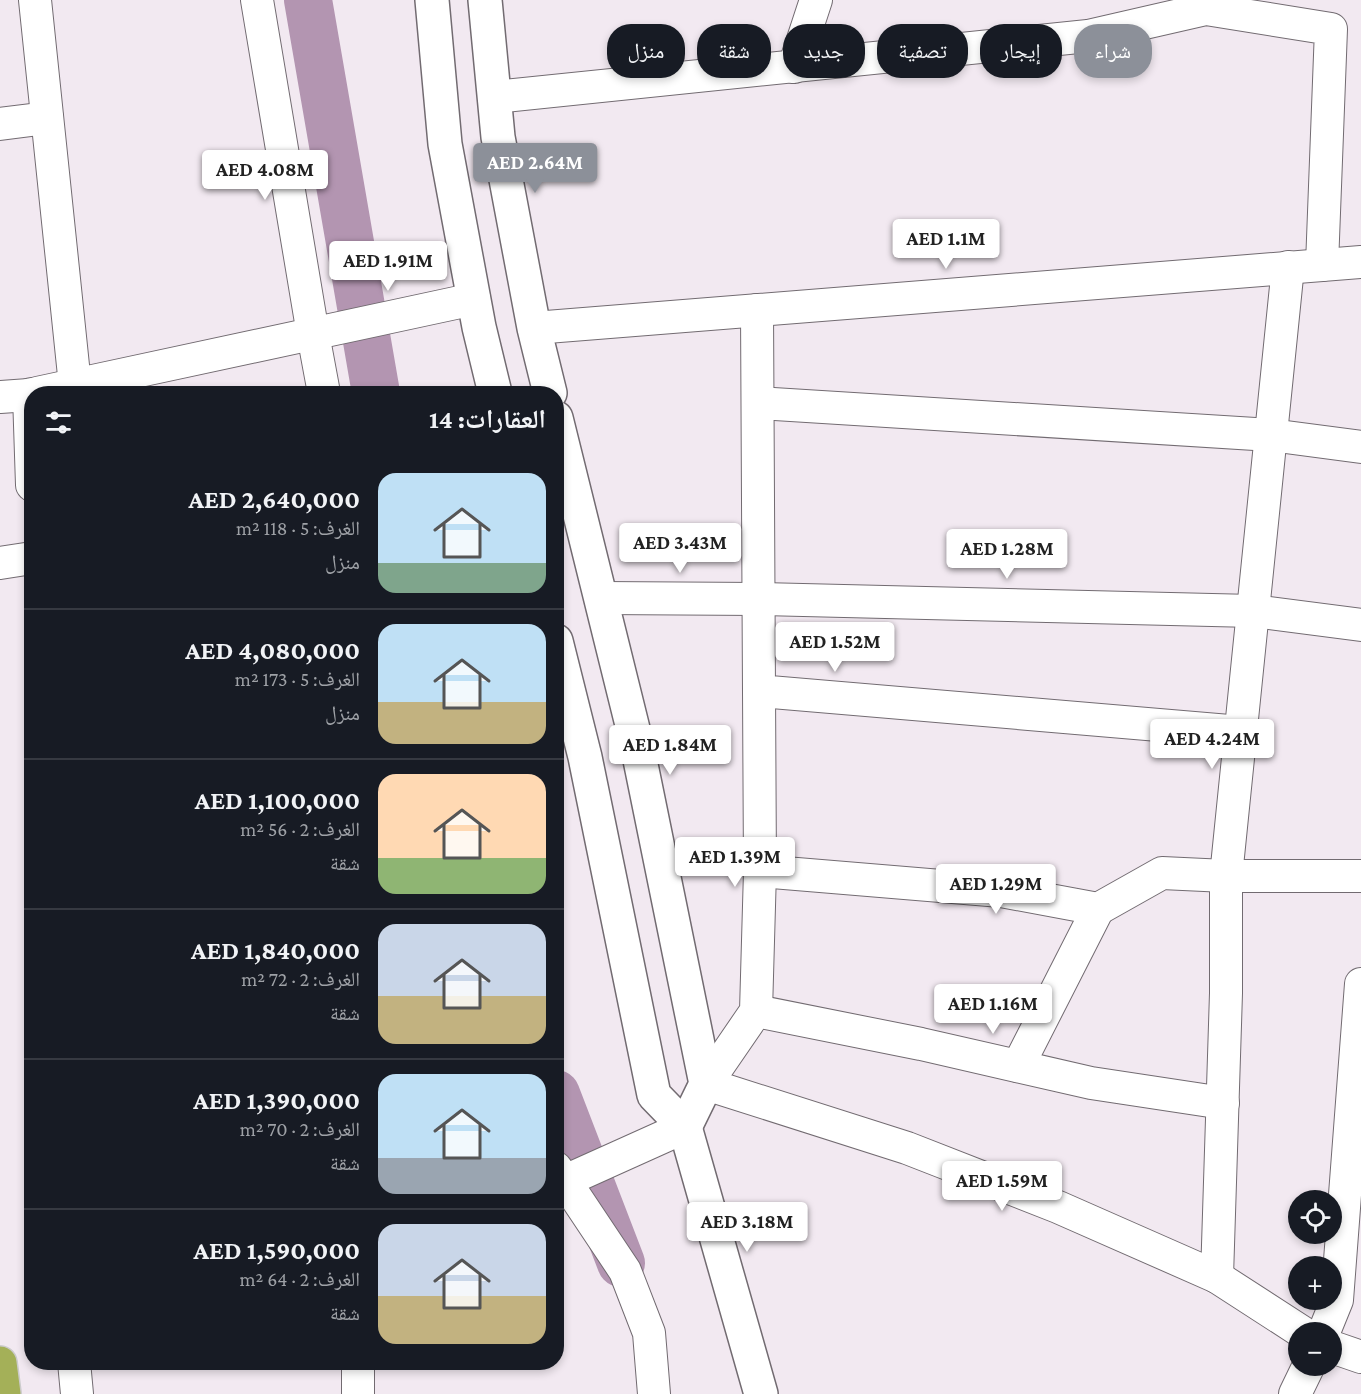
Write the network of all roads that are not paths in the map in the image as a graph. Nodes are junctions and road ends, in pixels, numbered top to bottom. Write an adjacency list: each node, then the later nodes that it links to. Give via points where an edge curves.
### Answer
1 (35, 0): 12 (street)
2 (256, 0): 20 (street)
3 (432, 0): 17 (street, via 445,144)
4 (485, 0): 11 (street)
5 (816, 0): 8 (street)
6 (1188, 0): 7 (street)
7 (1219, 11): 9 (street, via 1206,9 1088,36); 15 (street, via 1331,29)
8 (808, 24)
9 (865, 60)
10 (783, 68): 11 (street)
11 (494, 97): 19 (street)
12 (48, 118): 13 (street); 21 (street)
13 (0, 124)
14 (1361, 262): 15 (street)
15 (1322, 265): 16 (street)
16 (1288, 267): 18 (street); 27 (street)
17 (474, 299): 20 (street); 24 (street)
18 (757, 310): 19 (street); 26 (street)
19 (534, 328): 25 (street)
20 (313, 334): 21 (street); 23 (street)
21 (75, 385): 22 (street)
22 (70, 386)
23 (323, 386)
24 (493, 386)
25 (548, 386)
26 (758, 403): 27 (street); 33 (street)
27 (1271, 435): 28 (street); 34 (street)
28 (1361, 447)
29 (564, 450): 32 (street)
30 (24, 559): 31 (street)
31 (0, 563)
32 (601, 598): 33 (street); 46 (street, via 637,745)
33 (759, 599): 34 (street); 37 (street)
34 (1253, 611): 35 (street); 38 (street)
35 (1361, 625)
36 (564, 673): 48 (street, via 585,757 654,1095)
37 (759, 691): 38 (street); 39 (street)
38 (1241, 732): 40 (street)
39 (760, 871): 42 (street, via 1001,891); 44 (street)
40 (1226, 876): 41 (street); 42 (street, via 1162,873); 47 (street)
41 (1361, 876)
42 (1098, 909): 45 (street)
43 (1361, 984): 49 (street)
44 (756, 1011): 45 (street); 46 (street)
45 (1018, 1066): 47 (street, via 1090,1083)
46 (706, 1084): 48 (street); 53 (street, via 907,1148 1058,1207)
47 (1222, 1103): 53 (street)
48 (685, 1127): 50 (street); 62 (street)
49 (1355, 1130): 52 (street)
50 (564, 1175)
51 (564, 1184): 66 (street, via 625,1271 649,1333)
52 (1350, 1265): 54 (street)
53 (1216, 1277): 55 (street)
54 (1328, 1322)
55 (1288, 1323)
56 (1342, 1350): 57 (street)
57 (1361, 1357)
58 (0, 1363): 63 (highway)
59 (75, 1370): 64 (street)
60 (358, 1370): 65 (street)
61 (1304, 1376): 67 (street)
62 (767, 1390)
63 (4, 1394)
64 (77, 1394)
65 (358, 1394)
66 (654, 1394)
67 (1295, 1394)

